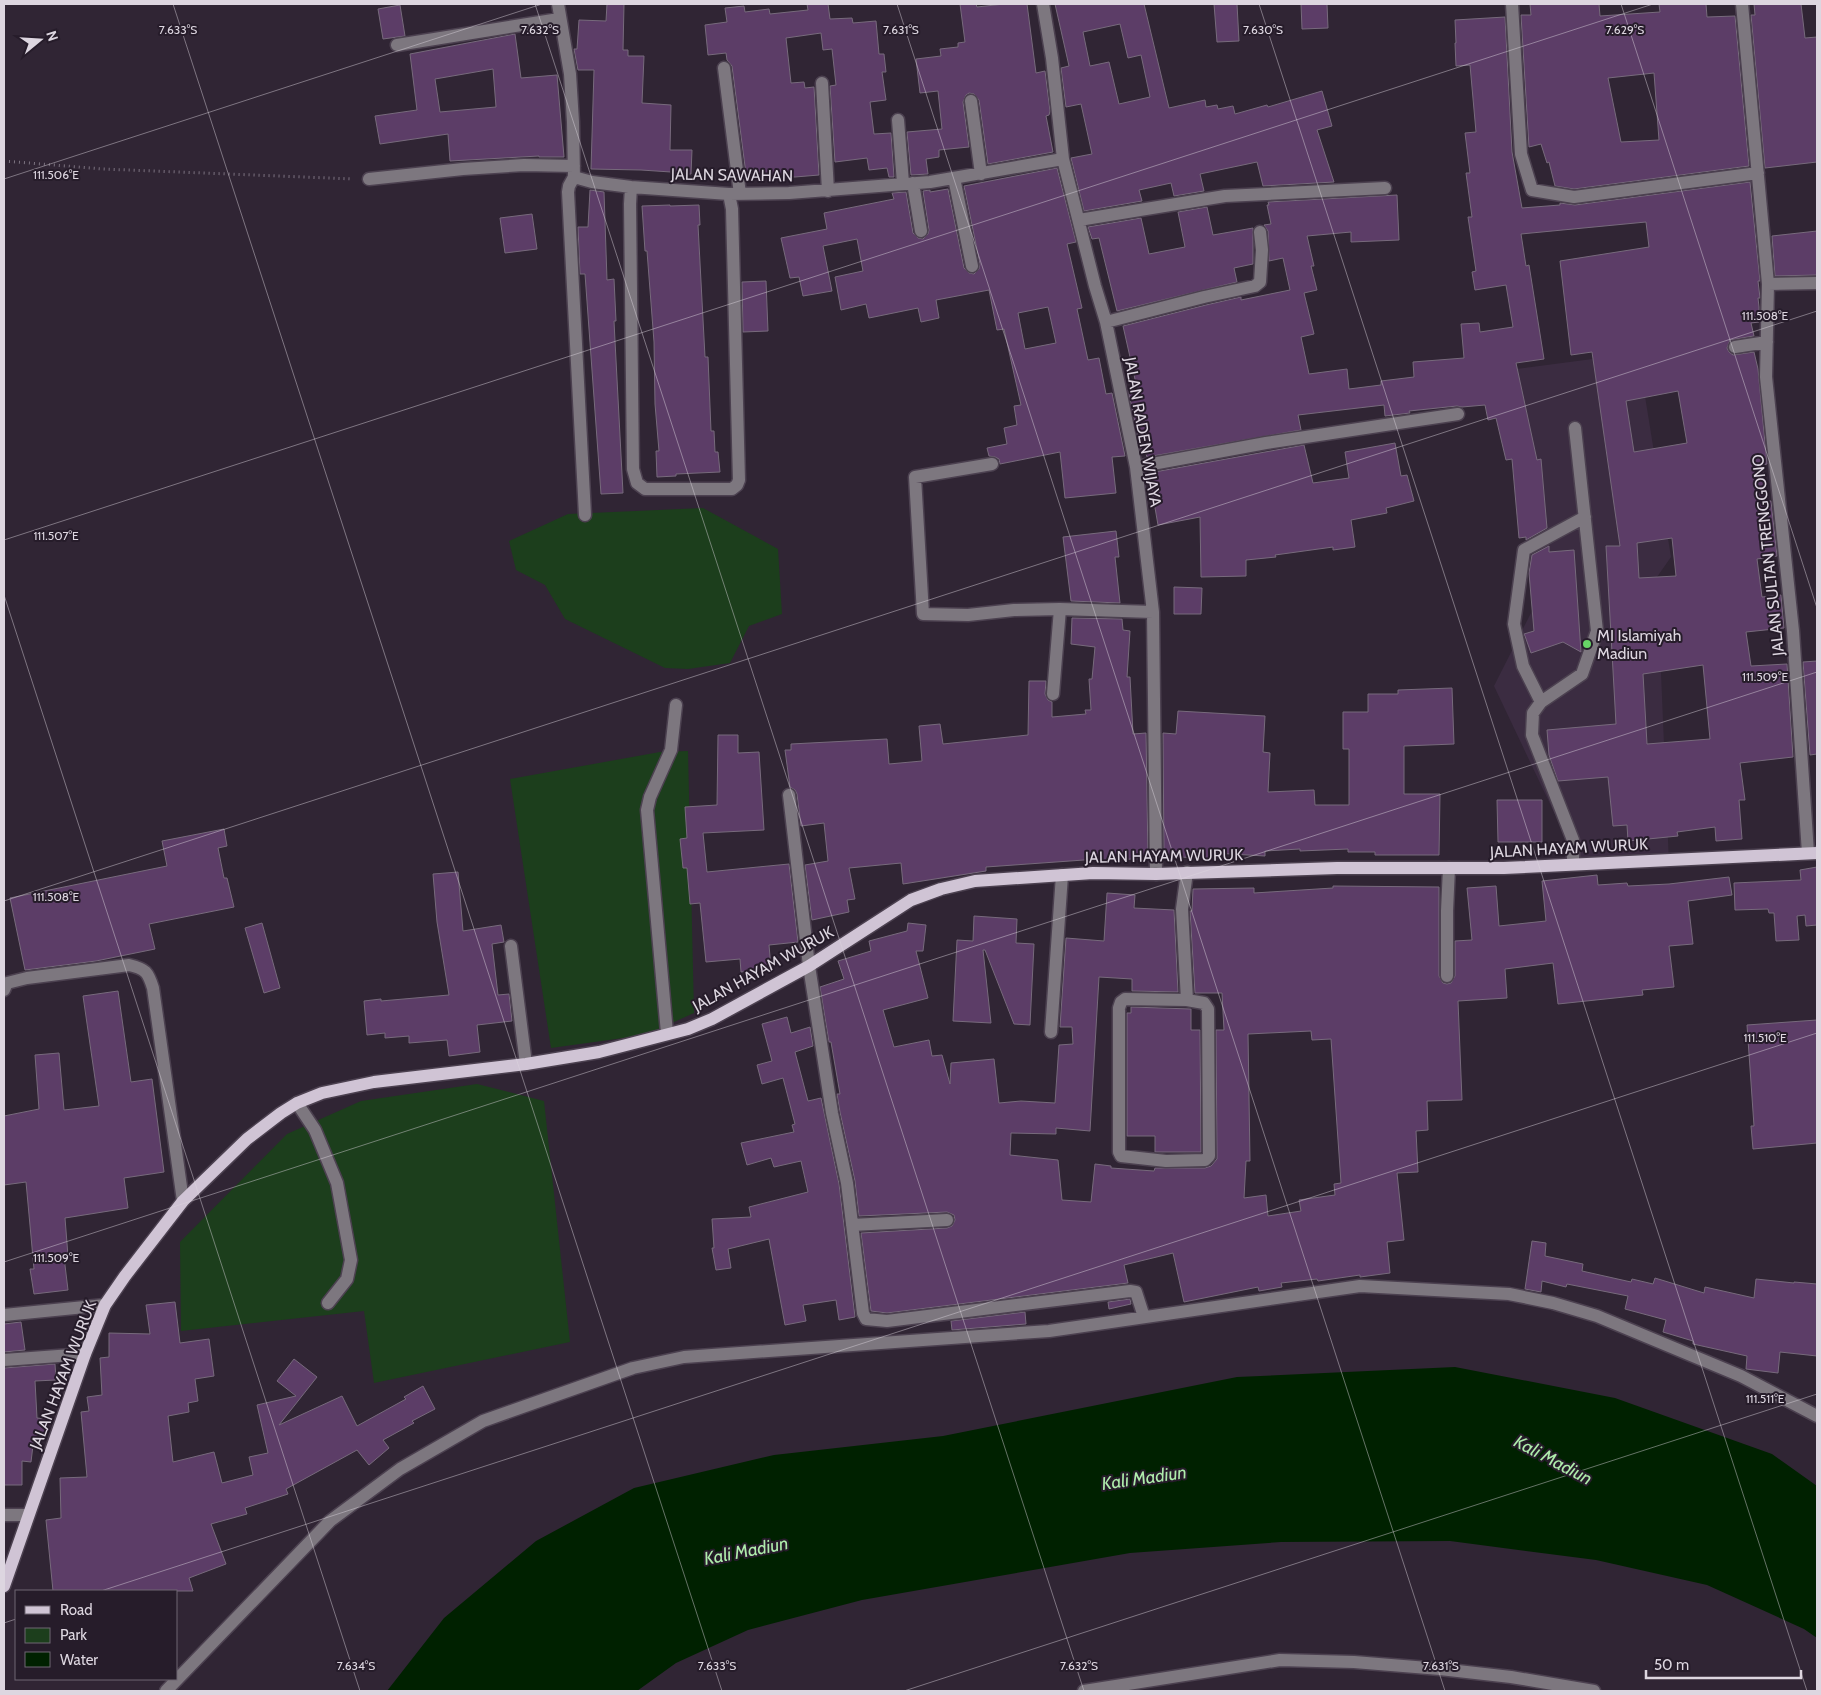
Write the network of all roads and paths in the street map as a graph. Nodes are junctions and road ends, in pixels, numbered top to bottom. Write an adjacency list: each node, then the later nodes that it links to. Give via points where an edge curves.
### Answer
1 (558, 4): 5 (street)
2 (1043, 4): 11 (street, JALAN RADEN WIJAYA, via 1054,68)
3 (1512, 4): 14 (street, via 1521,154 1532,190 1574,197)
4 (1742, 4): 14 (street, JALAN SULTAN TRENGGONO)
5 (559, 19): 6 (street); 13 (street, via 570,74)
6 (397, 45)
7 (724, 68): 22 (street)
8 (822, 83): 21 (street)
9 (971, 101): 15 (street)
10 (898, 120): 18 (street)
11 (1063, 159): 15 (street, JALAN SAWAHAN); 23 (street, JALAN RADEN WIJAYA)
12 (4, 162): 17 (path)
13 (574, 172): 17 (street, JALAN SAWAHAN, via 524,165); 19 (street, JALAN SAWAHAN, via 592,182); 36 (street, via 568,192)
14 (1758, 173): 28 (street, JALAN SULTAN TRENGGONO)
15 (981, 174): 16 (street, JALAN SAWAHAN)
16 (954, 178): 18 (street, JALAN SAWAHAN); 26 (street)
17 (369, 180)
18 (908, 183): 21 (street, JALAN SAWAHAN); 24 (street)
19 (631, 187): 22 (street, JALAN SAWAHAN); 22 (street, via 633,469 637,483 645,489 732,489 740,480 732,219)
20 (1385, 188): 23 (street, via 1225,196)
21 (828, 191): 22 (street, JALAN SAWAHAN)
22 (734, 194)
23 (1079, 220): 29 (street, JALAN RADEN WIJAYA)
24 (920, 231)
25 (1260, 232): 29 (street, via 1260,282 1255,286)
26 (972, 266)
27 (1817, 283): 28 (street)
28 (1768, 284): 30 (street, JALAN SULTAN TRENGGONO)
29 (1106, 322): 35 (street, JALAN RADEN WIJAYA)
30 (1767, 342): 31 (street); 44 (street, JALAN SULTAN TRENGGONO, via 1766,377)
31 (1735, 347)
32 (1458, 414): 35 (street, via 1266,443)
33 (1575, 428): 37 (street)
34 (992, 464): 38 (street, via 916,477 923,614 968,616)
35 (1136, 467): 39 (street, JALAN RADEN WIJAYA)
36 (585, 515)
37 (1585, 517): 41 (street, via 1597,631 1582,674); 41 (street, via 1524,550 1514,624 1523,666)
38 (1060, 609): 39 (street); 40 (street)
39 (1153, 612): 48 (street, JALAN RADEN WIJAYA)
40 (1053, 694)
41 (1541, 702): 45 (street, via 1533,714 1532,735 1572,840)
42 (676, 705): 56 (street, via 671,750 647,810)
43 (789, 795): 51 (street)
44 (1812, 853): 45 (main road, JALAN HAYAM WURUK)
45 (1573, 864): 46 (main road, JALAN HAYAM WURUK)
46 (1449, 868): 47 (main road, JALAN HAYAM WURUK); 52 (street)
47 (1188, 872): 48 (main road, JALAN HAYAM WURUK); 54 (street, via 1182,909)
48 (1156, 874): 49 (main road, JALAN HAYAM WURUK)
49 (1062, 875): 51 (main road, JALAN HAYAM WURUK, via 975,881 941,889 911,900); 55 (street)
50 (511, 946): 57 (street)
51 (810, 966): 56 (main road, JALAN HAYAM WURUK, via 712,1019); 61 (street)
52 (1447, 976)
53 (4, 990): 59 (street, via 7,983 27,978 129,965 142,968 149,976)
54 (1187, 1000): 54 (street, via 1204,1003 1208,1009 1209,1156 1201,1161 1121,1156 1121,1002 1125,999)
55 (1051, 1032)
56 (667, 1034): 57 (main road, JALAN HAYAM WURUK, via 599,1052)
57 (526, 1064): 58 (main road, JALAN HAYAM WURUK, via 374,1082 322,1093)
58 (297, 1103): 59 (main road, JALAN HAYAM WURUK, via 247,1139); 62 (street, via 315,1130 337,1183 351,1260 347,1279)
59 (183, 1201): 63 (main road, JALAN HAYAM WURUK)
60 (947, 1220): 61 (street)
61 (852, 1225): 65 (street, via 862,1313 868,1320 887,1321 1130,1291 1136,1292)
62 (328, 1303)
63 (105, 1305): 64 (street); 66 (main road, JALAN HAYAM WURUK)
64 (4, 1315)
65 (1144, 1317): 68 (street, via 1360,1286 1510,1294 1597,1316 1741,1376); 72 (street, via 1048,1330 684,1357 633,1368 483,1421 400,1469 330,1521)
66 (85, 1354): 67 (street); 70 (main road, JALAN HAYAM WURUK)
67 (4, 1360)
68 (1817, 1416)
69 (4, 1515): 70 (street)
70 (28, 1515): 71 (main road, JALAN HAYAM WURUK)
71 (4, 1586)
72 (178, 1679)
73 (177, 1680): 74 (street)
74 (166, 1691)
75 (1084, 1691): 76 (street, via 1280,1660 1440,1669)
76 (1594, 1691)

